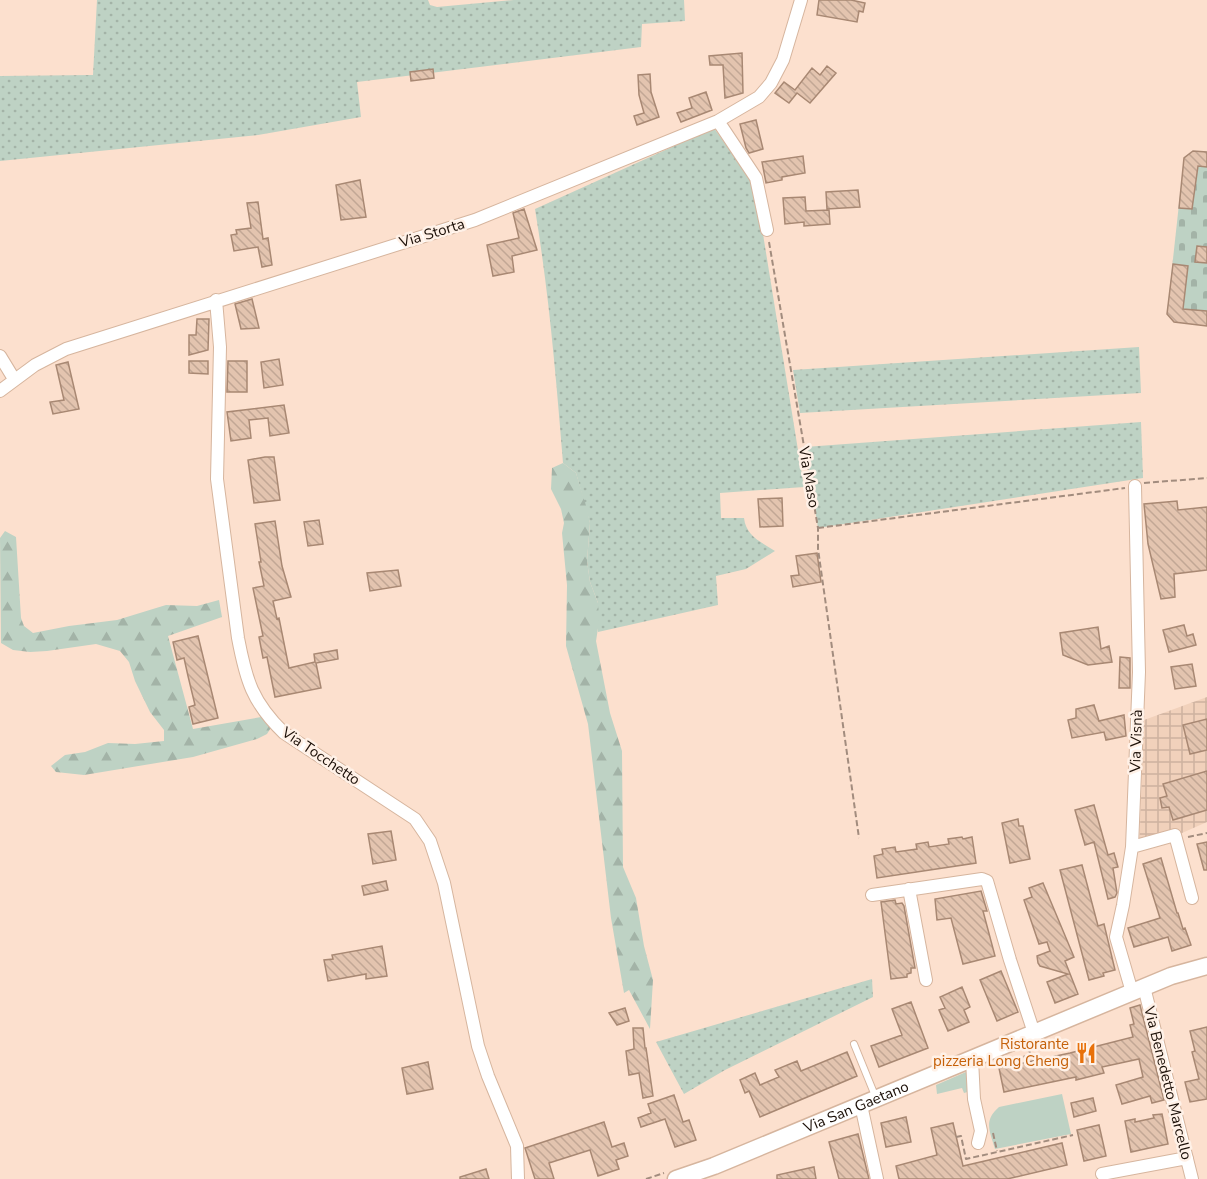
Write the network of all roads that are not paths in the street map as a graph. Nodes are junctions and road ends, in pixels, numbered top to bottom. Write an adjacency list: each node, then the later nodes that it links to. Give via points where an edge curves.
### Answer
1 (801, 0): 2 (street, Via Storta, via 783,60 771,83 759,97)
2 (718, 121): 3 (street, via 756,178); 4 (street, Via Storta, via 475,220)
3 (767, 230)
4 (216, 300): 6 (street, Via Storta, via 66,349); 23 (street, Via Tocchetto, via 220,346 217,479 238,638 250,689 265,715 284,733 415,819 430,842 444,884 478,1046 517,1146)
5 (0, 356): 6 (street)
6 (14, 379): 7 (street, Via Storta)
7 (0, 391)
8 (1135, 486): 9 (street, Via Visnà, via 1139,672)
9 (1132, 847): 12 (street, via 1175,835); 15 (street, Via Visnà, via 1116,937)
10 (909, 889): 11 (street); 14 (street); 16 (street, via 987,881)
11 (872, 895)
12 (1192, 897)
13 (1207, 966): 15 (street, Via San Gaetano)
14 (926, 980)
15 (1138, 989): 16 (street, Via San Gaetano); 21 (street, Via Benedetto Marcello)
16 (1034, 1033): 18 (street, Via San Gaetano)
17 (854, 1044): 19 (lane)
18 (972, 1059): 19 (street, Via San Gaetano); 20 (street, via 981,1131)
19 (869, 1102): 24 (street, Via San Gaetano); 25 (street)
20 (978, 1143)
21 (1187, 1158): 22 (street); 26 (street, Via Benedetto Marcello)
22 (1102, 1174)
23 (518, 1179)
24 (676, 1179)
25 (877, 1179)
26 (1192, 1179)

